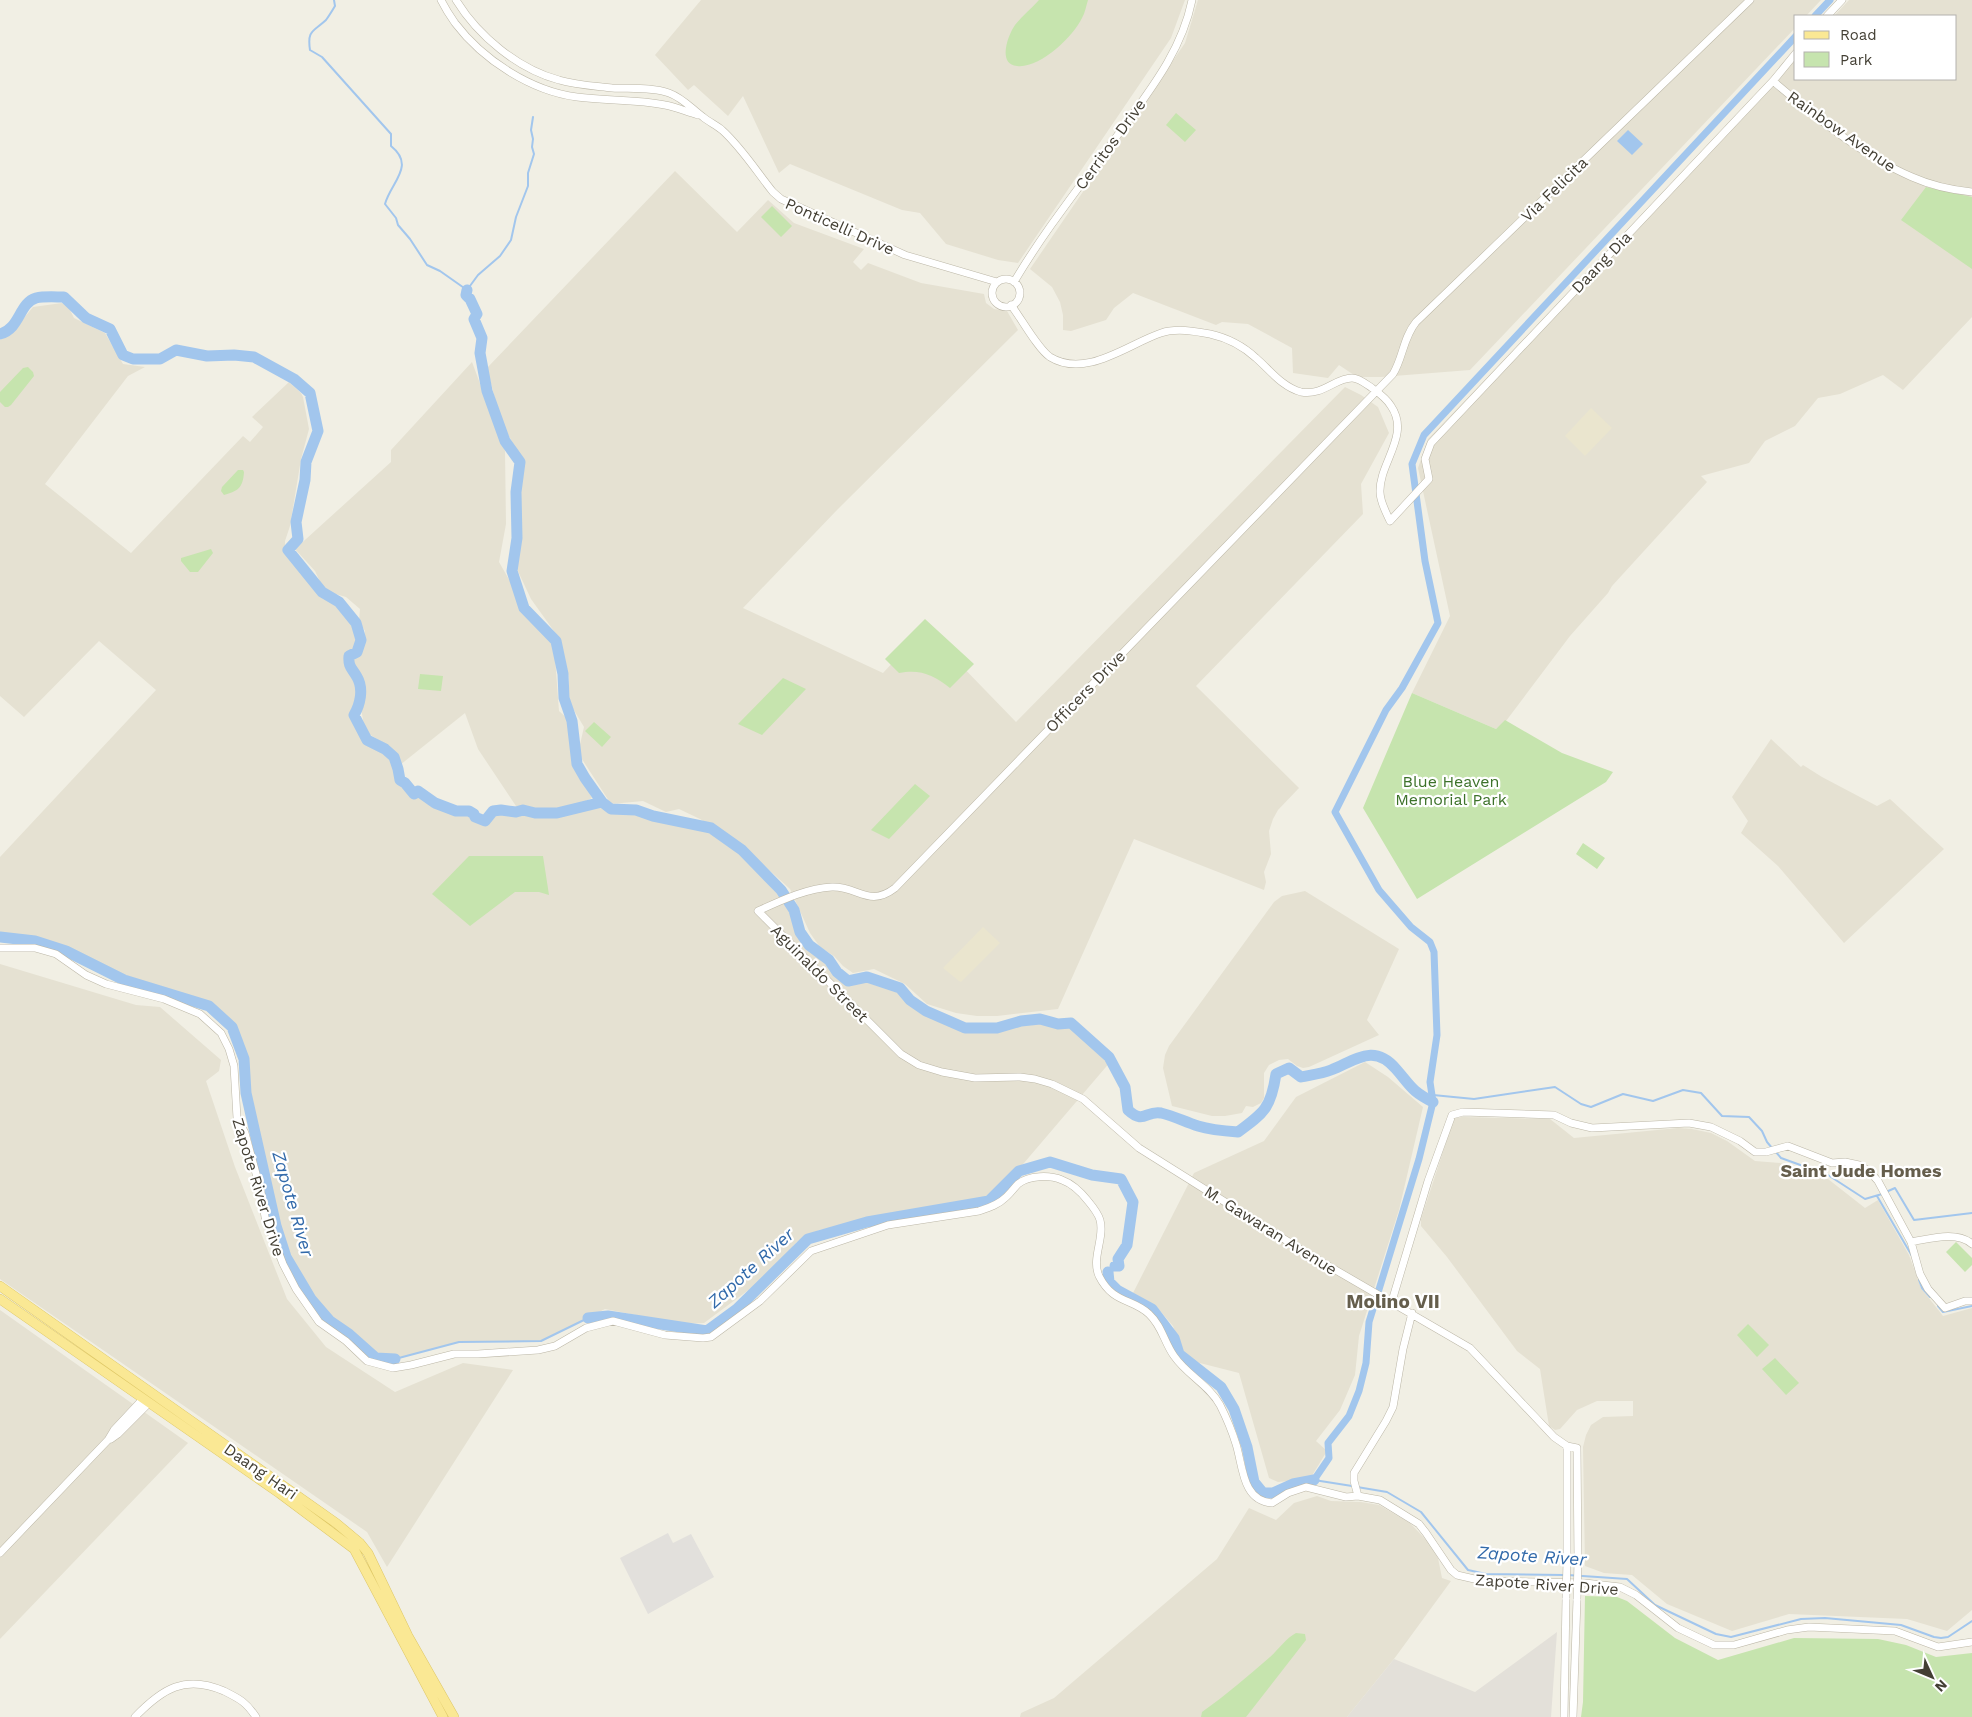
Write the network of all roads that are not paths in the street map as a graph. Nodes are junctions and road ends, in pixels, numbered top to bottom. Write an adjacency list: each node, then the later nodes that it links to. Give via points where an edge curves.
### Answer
1 (441, 0): 10 (street, Ponticelli Drive, via 466,36 501,66 530,83)
2 (456, 0): 8 (street, Ponticelli Drive, via 465,15 507,54 535,71)
3 (1192, 0): 13 (street, Cerritos Drive, via 1185,28 1163,72 1061,211)
4 (1750, 0): 16 (street, Via Felicita, via 1416,322 1406,338 1396,369)
5 (1842, 0): 6 (street)
6 (1828, 15)
7 (1794, 55): 9 (street, Daang Dia)
8 (561, 80): 10 (street); 11 (street, Ponticelli Drive, via 670,94)
9 (1773, 81): 12 (street, Rainbow Avenue, via 1887,164 1913,178); 16 (street, Daang Dia, via 1431,443 1425,459 1429,479 1390,521 1380,493 1398,424 1392,406)
10 (559, 94): 11 (street, Ponticelli Drive, via 666,105)
11 (703, 117): 14 (street, Ponticelli Drive, via 733,140 781,199 898,252)
12 (1972, 192)
13 (1014, 282): 14 (street, via 1005,279); 15 (street, via 1019,296)
14 (996, 284): 15 (street, via 992,294 995,302)
15 (1011, 305): 16 (street, via 1046,353 1064,362 1092,362 1162,333 1189,331 1234,342 1284,384 1301,392 1317,392 1351,378)
16 (1377, 391): 17 (street, Officers Drive, via 895,888 873,897 833,887 780,901)
17 (758, 911): 19 (street, Aguinaldo Street)
18 (0, 948): 29 (street, Zapote River Drive, via 35,948 56,954 86,975 106,984 164,998 200,1014 221,1033 234,1066 237,1118 245,1133 265,1217 282,1264 319,1322 367,1361 393,1368 454,1354 538,1350 555,1346 586,1328 614,1321 665,1335 711,1337 760,1301 811,1251 888,1225 985,1209 1005,1199 1019,1183 1047,1176 1076,1188 1096,1210 1101,1229 1097,1263 1100,1278 1115,1296 1155,1319 1174,1357 1208,1388 1236,1442 1251,1493 1259,1500 1272,1503 1306,1487 1346,1497)
19 (881, 1034): 24 (street, M. Gawaran Avenue, via 901,1054 919,1065 975,1078 1035,1079 1080,1097 1140,1148 1308,1254)
20 (1911, 1242): 21 (street, via 1958,1237); 24 (street, via 1874,1176 1859,1164 1832,1164 1788,1146 1755,1152 1711,1128 1690,1123 1592,1128 1554,1115 1463,1112 1452,1115); 25 (street, via 1920,1274 1942,1305 1949,1308)
21 (1972, 1244)
22 (0, 1286): 35 (main road, Daang Hari, via 355,1539 368,1554 408,1636)
23 (0, 1299): 27 (main road, Daang Hari)
24 (1389, 1300): 26 (street)
25 (1972, 1301)
26 (1412, 1313): 28 (street, via 1477,1354 1524,1407); 29 (street, via 1393,1407 1354,1473)
27 (146, 1401): 30 (street, via 114,1430); 34 (main road, Daang Hari, via 354,1549)
28 (1567, 1446): 36 (street, bridge); 37 (street, bridge, via 1577,1448 1578,1562)
29 (1357, 1494): 31 (street, Zapote River Drive, via 1388,1503 1418,1524 1457,1575 1483,1580 1620,1587 1636,1595 1678,1628 1714,1645 1734,1645 1809,1627 1895,1631 1938,1647)
30 (0, 1553)
31 (1972, 1642)
32 (135, 1717): 33 (street, via 152,1700 174,1687 196,1683 243,1700)
33 (256, 1717)
34 (443, 1717)
35 (454, 1717)
36 (1564, 1717)
37 (1573, 1717)

